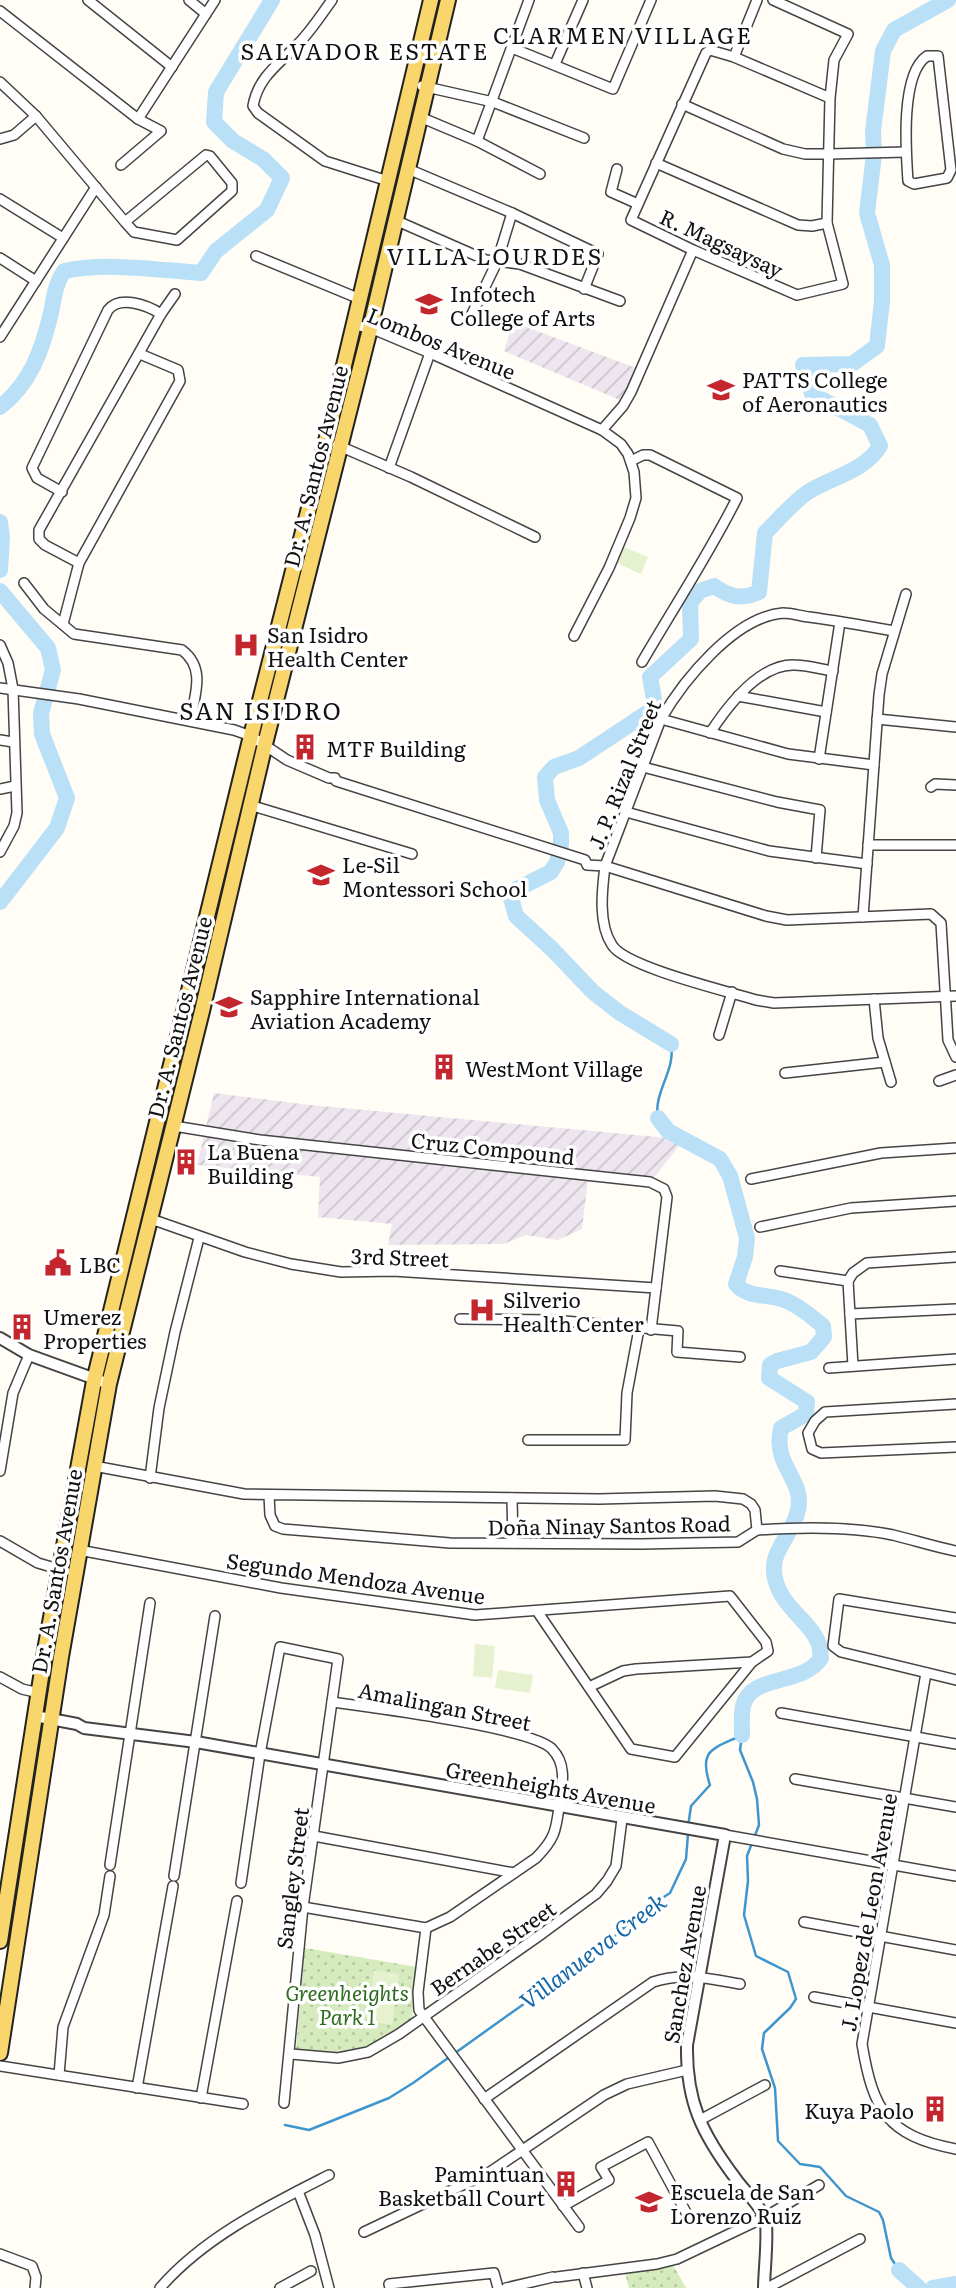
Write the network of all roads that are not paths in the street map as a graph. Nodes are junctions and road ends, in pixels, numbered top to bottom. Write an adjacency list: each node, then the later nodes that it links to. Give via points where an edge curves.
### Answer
1 (88, 0): 18 (street)
2 (189, 0): 14 (street)
3 (215, 0): 14 (street)
4 (332, 0): 38 (street, via 265,77 253,106 325,161)
5 (431, 0): 20 (main road, Dr. A. Santos Avenue)
6 (448, 0): 21 (main road, Dr. A. Santos Avenue)
7 (529, 0): 15 (street)
8 (583, 0): 17 (street)
9 (651, 0): 17 (street, via 613,89)
10 (757, 0): 16 (street)
11 (773, 0): 12 (street)
12 (798, 5): 22 (street, R. Magsaysay, via 848,34 834,60)
13 (0, 11): 27 (street)
14 (206, 14): 18 (street)
15 (512, 48): 17 (street); 23 (street)
16 (734, 57): 22 (street, R. Magsaysay); 24 (street, R. Magsaysay, via 713,50 706,53)
17 (555, 64)
18 (172, 67): 27 (street)
19 (0, 82): 25 (street)
20 (411, 83): 21 (street); 38 (main road, Dr. A. Santos Avenue)
21 (427, 88): 23 (street); 26 (main road, Dr. A. Santos Avenue)
22 (831, 98): 32 (street, R. Magsaysay)
23 (493, 102): 28 (street); 30 (street)
24 (682, 104): 32 (street, via 783,149); 33 (street, R. Magsaysay)
25 (36, 116): 29 (street, via 14,135); 39 (street)
26 (420, 117): 30 (street); 35 (main road, Dr. A. Santos Avenue)
27 (138, 119): 34 (street, via 161,131)
28 (584, 138)
29 (0, 139)
30 (477, 141): 37 (street)
31 (906, 152): 31 (street, via 909,88 920,61 938,56 950,175 911,183); 32 (street)
32 (829, 155): 45 (street, R. Magsaysay)
33 (656, 163): 41 (street, R. Magsaysay); 45 (street, via 798,225)
34 (121, 165)
35 (408, 169): 42 (street); 43 (main road, Dr. A. Santos Avenue)
36 (617, 169): 41 (street, via 611,192)
37 (540, 174)
38 (388, 181): 54 (main road, Dr. A. Santos Avenue)
39 (96, 187): 44 (street); 46 (street)
40 (0, 199): 46 (street)
41 (638, 204): 47 (street, R. Magsaysay, via 631,220)
42 (512, 213): 50 (street); 52 (street, via 598,254)
43 (395, 220): 50 (street); 60 (main road, Dr. A. Santos Avenue)
44 (125, 222): 44 (street, via 206,155 234,187 177,240 134,232)
45 (827, 223): 47 (street, R. Magsaysay, via 843,284 796,296)
46 (63, 238): 51 (street)
47 (693, 250): 64 (street, via 631,392)
48 (256, 256): 54 (street)
49 (0, 258): 51 (street)
50 (497, 262): 52 (street, via 520,264); 57 (street)
51 (36, 281): 58 (street)
52 (584, 289): 55 (street)
53 (175, 294): 56 (street)
54 (360, 299): 59 (main road, Dr. A. Santos Avenue)
55 (620, 301)
56 (161, 314): 63 (street); 69 (street, via 150,307 121,302 108,310 32,468 37,478)
57 (468, 321)
58 (4, 322): 61 (street)
59 (353, 324): 60 (street, Lombos Avenue); 65 (main road, Dr. A. Santos Avenue)
60 (370, 329): 62 (street, Lombos Avenue); 66 (main road, Dr. A. Santos Avenue)
61 (0, 337)
62 (430, 353): 64 (street, Lombos Avenue); 68 (street)
63 (140, 354): 69 (street); 71 (street, via 178,370 180,381)
64 (602, 430): 67 (street, Lombos Avenue, via 621,444)
65 (326, 441): 66 (street); 90 (main road, Dr. A. Santos Avenue)
66 (341, 446): 68 (street); 93 (main road, Dr. A. Santos Avenue)
67 (631, 461): 77 (street, via 636,498 630,517); 79 (street, via 650,455 737,498)
68 (389, 468): 70 (street)
69 (62, 492): 71 (street, via 38,538)
70 (535, 537)
71 (79, 563): 75 (street)
72 (24, 583): 75 (street, via 44,609)
73 (906, 594): 76 (street)
74 (840, 622): 76 (street, J. P. Rizal Street); 80 (street); 85 (street, J. P. Rizal Street, via 783,613 736,633 698,665)
75 (64, 624): 87 (street, via 74,634 182,650 196,668)
76 (894, 631): 86 (street, via 882,674)
77 (574, 636)
78 (0, 645): 82 (street)
79 (642, 662)
80 (833, 671): 83 (street, via 793,664 774,668); 84 (street)
81 (0, 688): 82 (street)
82 (13, 689): 87 (street); 92 (street)
83 (738, 696): 84 (street); 89 (street)
84 (826, 712): 94 (street)
85 (660, 719): 89 (street); 96 (street, J. P. Rizal Street)
86 (877, 719): 88 (street); 95 (street)
87 (190, 721): 90 (street)
88 (956, 727)
89 (710, 733): 94 (street)
90 (251, 736): 93 (street); 123 (main road, Dr. A. Santos Avenue)
91 (0, 740): 92 (street)
92 (13, 742): 98 (street)
93 (265, 744): 101 (main road, Dr. A. Santos Avenue); 109 (street, via 287,760 332,779)
94 (819, 759): 95 (street)
95 (874, 765): 103 (street)
96 (643, 767): 102 (street, J. P. Rizal Street); 107 (street, via 820,810)
97 (956, 785): 99 (street)
98 (15, 786): 100 (street); 105 (street, via 17,813)
99 (931, 787)
100 (0, 789)
101 (253, 806): 106 (street); 122 (main road, Dr. A. Santos Avenue)
102 (626, 812): 107 (street, via 769,851); 109 (street, J. P. Rizal Street)
103 (868, 845): 104 (street); 108 (street)
104 (956, 845)
105 (1, 848)
106 (412, 854)
107 (816, 858): 108 (street)
108 (867, 864): 110 (street)
109 (600, 865): 110 (street, via 766,916 803,920); 111 (street, J. P. Rizal Street, via 607,937 613,948 632,961)
110 (863, 917): 112 (street, via 937,918)
111 (732, 992): 114 (street, J. P. Rizal Street, via 774,1003); 115 (street)
112 (946, 996): 113 (street, J. P. Rizal Street); 114 (street, J. P. Rizal Street); 116 (street, via 948,1040)
113 (956, 996)
114 (874, 999): 117 (street)
115 (719, 1035)
116 (956, 1057)
117 (885, 1062): 118 (street); 121 (street)
118 (785, 1073)
119 (956, 1074): 120 (street)
120 (939, 1081)
121 (891, 1082)
122 (172, 1132): 123 (main road); 127 (main road, Dr. A. Santos Avenue); 133 (street, Cruz Compound, via 650,1182 664,1189 667,1197)
123 (153, 1134): 145 (main road, Dr. A. Santos Avenue)
124 (956, 1148): 125 (street, via 881,1153)
125 (751, 1179)
126 (956, 1201): 128 (street, via 851,1208)
127 (151, 1219): 129 (street, 3rd Street); 145 (main road, Dr. A. Santos Avenue)
128 (760, 1227)
129 (199, 1238): 133 (street, 3rd Street, via 291,1264 341,1272); 152 (street, via 159,1409)
130 (956, 1256): 132 (street, via 867,1263)
131 (780, 1271): 132 (street)
132 (848, 1281): 135 (street)
133 (656, 1287): 138 (street, Cruz Compound)
134 (956, 1308): 135 (street)
135 (850, 1314): 143 (street)
136 (460, 1319): 137 (street, via 553,1320)
137 (639, 1329): 138 (street); 148 (street, via 625,1440)
138 (650, 1330): 141 (street, via 678,1331 677,1352)
139 (0, 1338): 140 (street)
140 (29, 1355): 145 (street); 147 (street)
141 (740, 1357)
142 (956, 1359): 143 (street)
143 (853, 1366): 144 (street)
144 (829, 1368)
145 (101, 1383): 150 (main road, Dr. A. Santos Avenue); 160 (main road, Dr. A. Santos Avenue)
146 (956, 1404): 149 (street, via 825,1412 808,1433 812,1449 821,1453)
147 (3, 1434): 151 (street)
148 (528, 1440)
149 (956, 1447)
150 (94, 1466): 152 (street, Doña Ninay Santos Road); 158 (main road, Dr. A. Santos Avenue)
151 (0, 1471)
152 (150, 1478): 153 (street, Doña Ninay Santos Road)
153 (269, 1495): 154 (street, Doña Ninay Santos Road); 157 (street, Doña Ninay Santos Road, via 270,1515 275,1526 283,1529 450,1543)
154 (512, 1498): 155 (street, Doña Ninay Santos Road, via 743,1499 755,1510); 157 (street)
155 (757, 1530): 157 (street, Doña Ninay Santos Road, via 738,1542); 159 (street, via 792,1527 890,1535)
156 (0, 1541): 160 (street)
157 (513, 1543)
158 (79, 1550): 161 (main road, Dr. A. Santos Avenue); 163 (street, Segundo Mendoza Avenue, via 281,1588 475,1615)
159 (956, 1551)
160 (59, 1569): 161 (street); 171 (main road, Dr. A. Santos Avenue)
161 (76, 1573): 175 (main road, Dr. A. Santos Avenue)
162 (150, 1603): 176 (street)
163 (537, 1611): 166 (street, Segundo Mendoza Avenue, via 730,1597 766,1642 768,1651); 170 (street)
164 (215, 1616): 178 (street)
165 (956, 1618): 167 (street, via 839,1599 833,1646 841,1652)
166 (752, 1662): 170 (street, via 636,1668); 170 (street, via 675,1757 631,1749)
167 (926, 1673): 169 (street); 177 (street, J. Lopez de Leon Avenue)
168 (0, 1676): 171 (street)
169 (956, 1680)
170 (589, 1687)
171 (39, 1693): 174 (main road, Dr. A. Santos Avenue)
172 (332, 1702): 180 (street, Sangley Street, via 338,1659 280,1647); 181 (street, Sangley Street); 184 (street, Amalingan Street, via 527,1736 551,1747 559,1759 563,1775)
173 (781, 1713): 177 (street)
174 (35, 1716): 175 (street, Greenheights Avenue); 199 (main road, Dr. A. Santos Avenue)
175 (51, 1719): 176 (street, Greenheights Avenue); 200 (main road, Dr. A. Santos Avenue)
176 (134, 1733): 178 (street, Greenheights Avenue); 189 (street)
177 (915, 1737): 179 (street); 183 (street, J. Lopez de Leon Avenue)
178 (196, 1742): 180 (street, Greenheights Avenue); 215 (street)
179 (956, 1744)
180 (260, 1754): 181 (street, Greenheights Avenue); 194 (street)
181 (323, 1765): 184 (street, Greenheights Avenue); 188 (street, Sangley Street)
182 (795, 1779): 183 (street)
183 (905, 1798): 185 (street); 190 (street, J. Lopez de Leon Avenue)
184 (559, 1806): 186 (street, Greenheights Avenue); 191 (street, Amalingan Street, via 554,1837 536,1858)
185 (956, 1807)
186 (622, 1819): 187 (street, Greenheights Avenue); 207 (street, Bernabe Street, via 616,1866 596,1894)
187 (725, 1835): 190 (street, Greenheights Avenue); 203 (street, Sanchez Avenue)
188 (314, 1836): 191 (street); 196 (street, Sangley Street)
189 (110, 1865)
190 (893, 1865): 193 (street, Greenheights Avenue); 201 (street, J. Lopez de Leon Avenue)
191 (514, 1872): 198 (street, Amalingan Street, via 450,1917)
192 (110, 1876): 213 (street, via 104,1915 64,2027)
193 (956, 1876)
194 (240, 1883)
195 (237, 1901): 216 (street)
196 (303, 1907): 198 (street); 210 (street, Sangley Street)
197 (804, 1922): 201 (street)
198 (426, 1928): 207 (street, via 418,1992)
199 (1, 1931): 200 (street)
200 (19, 1933): 209 (main road, Dr. A. Santos Avenue)
201 (881, 1937): 202 (street); 206 (street, J. Lopez de Leon Avenue)
202 (956, 1950)
203 (700, 1978): 204 (street); 212 (street, Sanchez Avenue); 217 (street, via 669,1976 653,1982)
204 (740, 1984)
205 (814, 1997): 206 (street)
206 (867, 2007): 208 (street); 221 (street, J. Lopez de Leon Avenue, via 862,2044 868,2080 879,2107 903,2132)
207 (423, 2017): 210 (street, Bernabe Street, via 353,2057); 217 (street)
208 (956, 2023)
209 (0, 2053)
210 (290, 2054): 218 (street, Sangley Street)
211 (0, 2066): 213 (street)
212 (687, 2070): 220 (street, Sanchez Avenue); 222 (street, via 627,2084 604,2095)
213 (59, 2075): 215 (street)
214 (765, 2085): 220 (street)
215 (136, 2088): 216 (street)
216 (201, 2098): 219 (street)
217 (484, 2099): 222 (street)
218 (284, 2103)
219 (243, 2104)
220 (700, 2120): 228 (street, Sanchez Avenue, via 712,2148)
221 (956, 2148)
222 (523, 2151): 226 (street); 230 (street, via 490,2172)
223 (329, 2175): 225 (street)
224 (819, 2185): 228 (street)
225 (298, 2191): 239 (street, via 203,2248); 241 (street)
226 (563, 2206): 227 (street, via 609,2180 601,2167 648,2142); 229 (street)
227 (688, 2216)
228 (765, 2217): 234 (street, via 676,2259); 245 (street)
229 (579, 2227)
230 (364, 2232)
231 (860, 2239): 245 (street)
232 (0, 2254): 238 (street, via 32,2266)
233 (311, 2271): 240 (street)
234 (583, 2273): 236 (street); 244 (street)
235 (448, 2283): 237 (street); 242 (street, via 494,2273)
236 (537, 2284): 243 (street)
237 (390, 2286)
238 (35, 2288)
239 (160, 2288)
240 (280, 2288)
241 (329, 2288)
242 (498, 2288)
243 (506, 2288)
244 (587, 2288)
245 (765, 2288)

